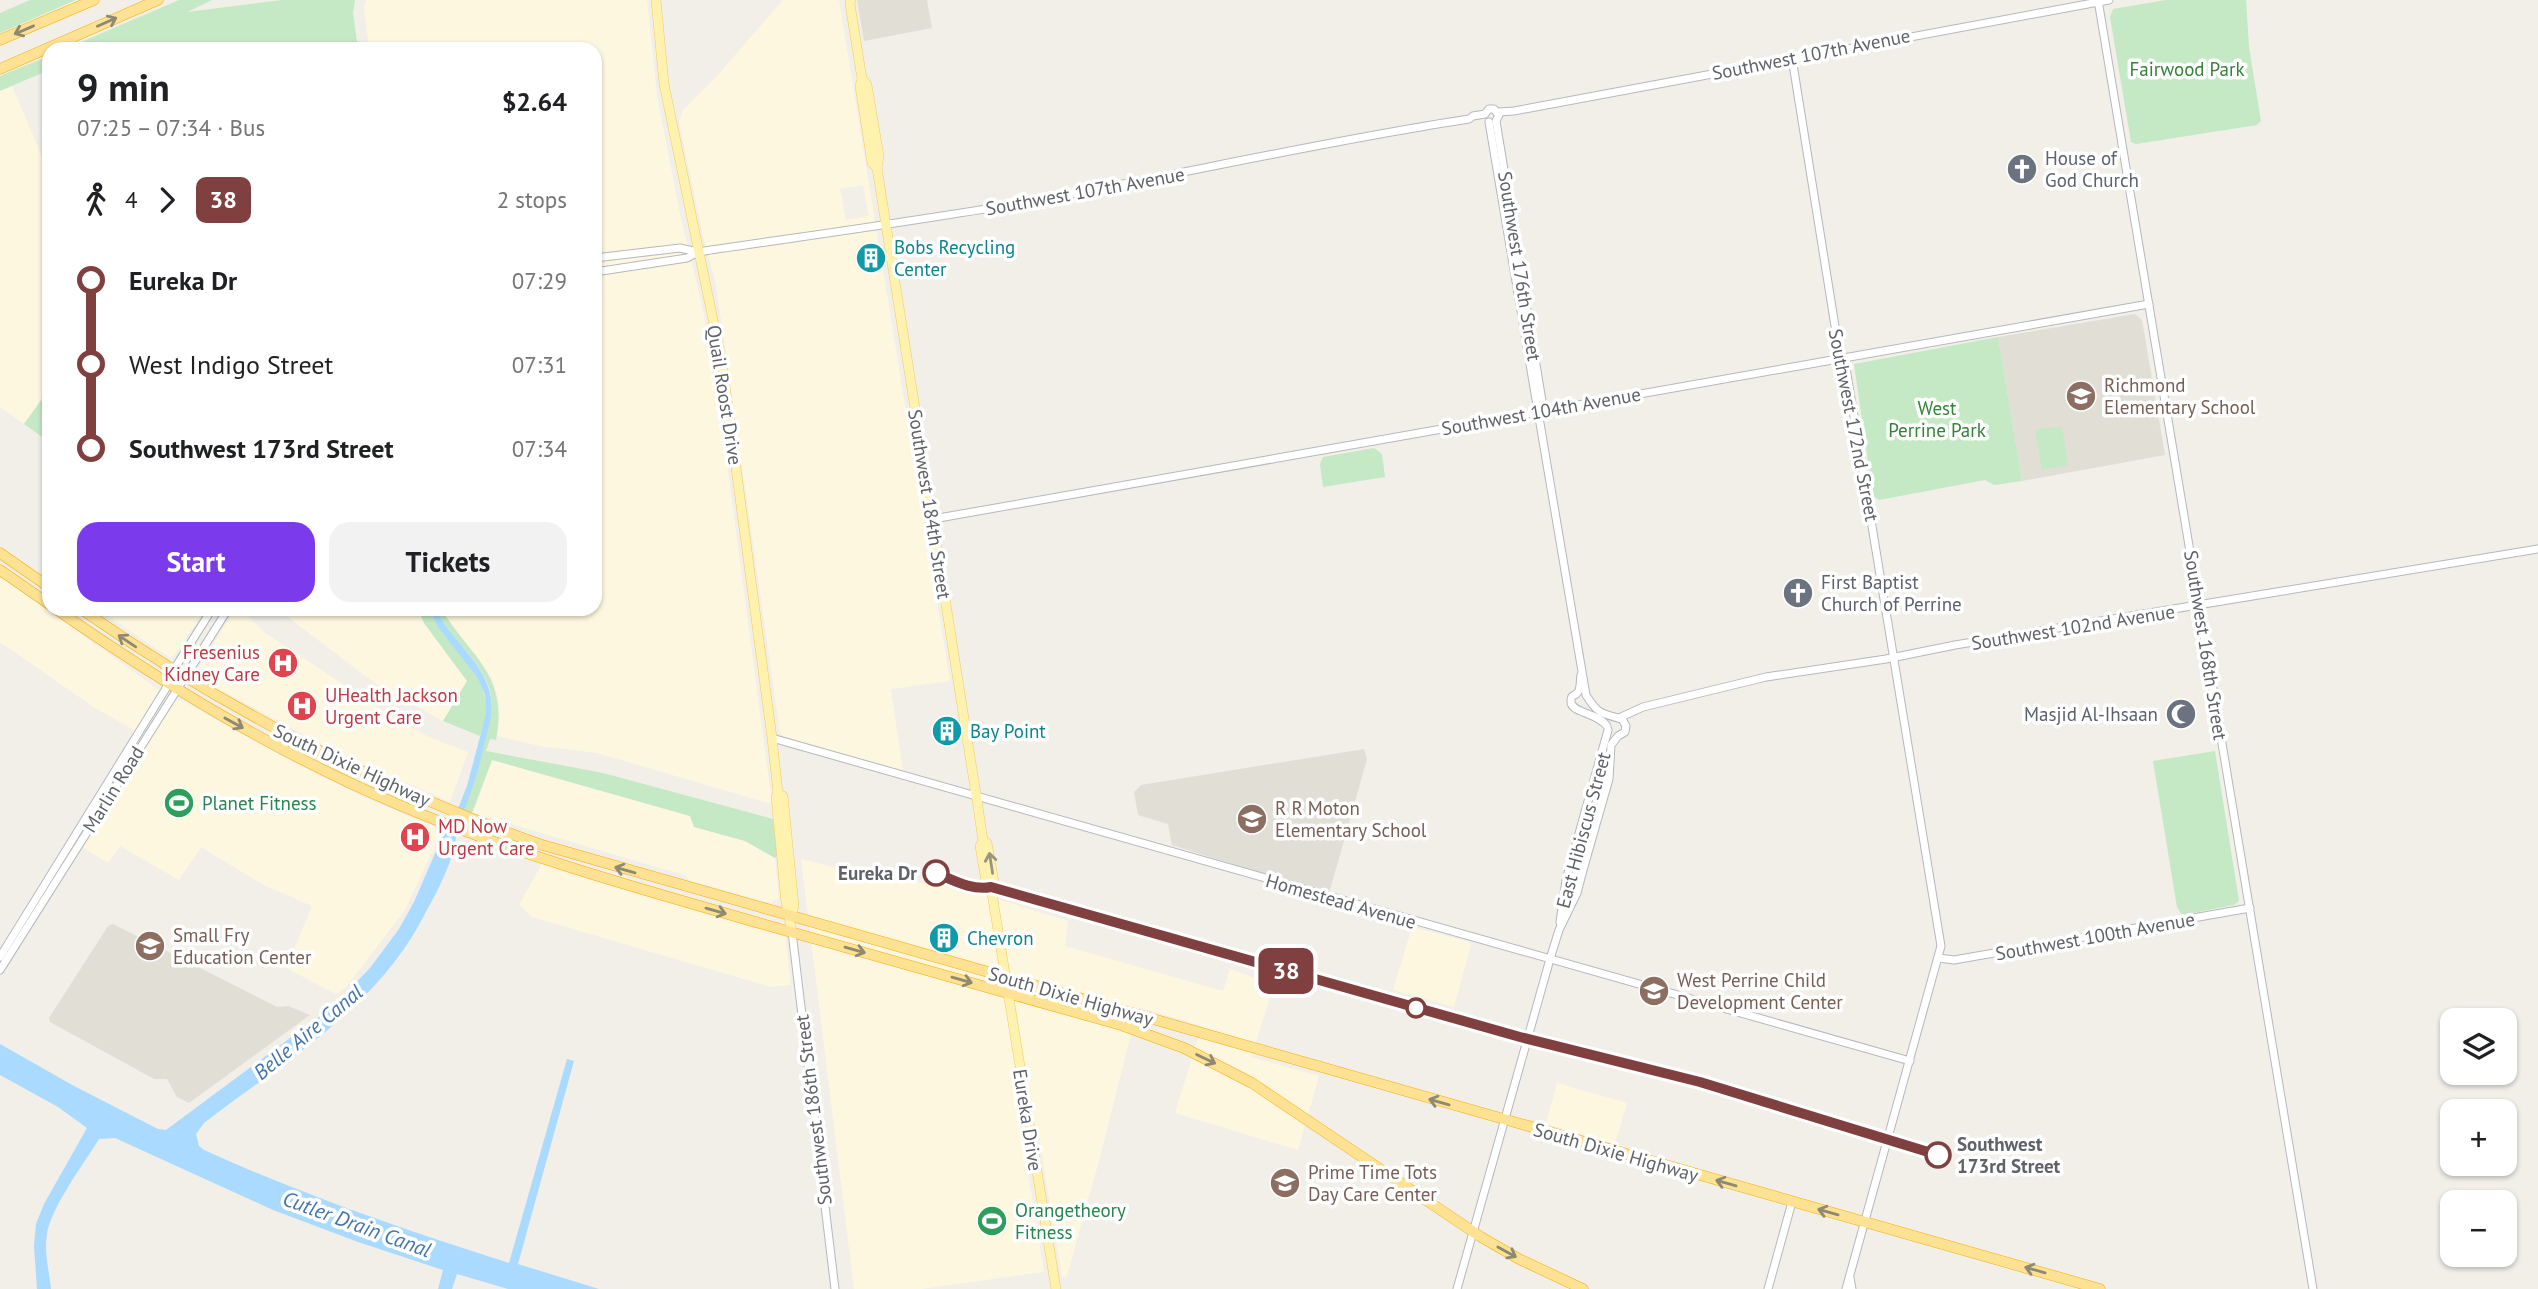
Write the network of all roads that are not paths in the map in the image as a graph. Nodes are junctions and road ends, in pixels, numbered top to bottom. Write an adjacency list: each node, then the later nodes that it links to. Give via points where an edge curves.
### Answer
1 (94, 0): 7 (highway, one-way to 7)
2 (158, 0): 8 (highway, one-way to 2)
3 (656, 0): 14 (main road, Quail Roost Drive, via 664,84)
4 (2109, 0): 5 (street, Southwest 107th Avenue)
5 (2098, 1): 10 (street, Southwest 107th Avenue); 19 (street, Southwest 168th Street)
6 (849, 2): 13 (main road, Southwest 184th Street, via 880,161 877,168)
7 (0, 40)
8 (62, 42)
9 (42, 51): 11 (highway, one-way to 9)
10 (1792, 58): 12 (street, Southwest 107th Avenue); 20 (street, Southwest 172nd Street)
11 (0, 69)
12 (1492, 118): 13 (street, Southwest 107th Avenue, via 1473,116); 21 (street, Southwest 176th Street, via 1542,401)
13 (887, 226): 14 (street, Southwest 107th Avenue); 22 (main road, Southwest 184th Street)
14 (698, 252): 15 (street, Southwest 107th Avenue, via 680,248); 17 (street, Southwest 107th Avenue, via 687,258); 50 (main road, Quail Roost Drive, via 722,363)
15 (620, 255): 16 (street, Southwest 107th Avenue); 17 (street)
16 (602, 257)
17 (621, 268): 18 (street, Southwest 107th Avenue)
18 (602, 271)
19 (2149, 304): 20 (street, Southwest 104th Avenue); 30 (street, Southwest 168th Street)
20 (1842, 359): 21 (street, Southwest 104th Avenue); 37 (street, Southwest 172nd Street)
21 (1540, 411): 22 (street, Southwest 104th Avenue); 38 (street, Southwest 176th Street)
22 (933, 519): 53 (main road, Southwest 184th Street)
23 (2538, 549): 30 (street, Southwest 102nd Avenue)
24 (0, 553): 25 (highway)
25 (22, 568): 27 (highway); 28 (highway)
26 (0, 570): 27 (highway)
27 (13, 580): 29 (highway)
28 (42, 582)
29 (42, 599)
30 (2200, 607): 37 (street, Southwest 102nd Avenue); 58 (street, Southwest 168th Street)
31 (67, 616): 40 (highway, South Dixie Highway)
32 (91, 616): 39 (highway, South Dixie Highway, one-way to 32)
33 (210, 616): 39 (street, Marlin Road)
34 (218, 616): 36 (street)
35 (224, 616): 36 (street, Marlin Road)
36 (221, 620): 39 (street, Marlin Road)
37 (1895, 657): 44 (street, Southwest 102nd Avenue, via 1766,677); 64 (street, Southwest 172nd Street, via 1937,918)
38 (1582, 671): 41 (street, Southwest 176th Street); 42 (street, Southwest 176th Street)
39 (179, 674): 40 (street, Marlin Road); 51 (highway, South Dixie Highway)
40 (172, 686): 52 (highway, South Dixie Highway, one-way to 52); 63 (street, Marlin Road); 67 (street, Marlin Road)
41 (1577, 693): 42 (street); 45 (street, via 1571,706)
42 (1587, 695): 43 (street)
43 (1590, 703): 45 (street); 46 (street, via 1602,714)
44 (1650, 706): 46 (street, Southwest 102nd Avenue); 47 (street, Southwest 102nd Avenue)
45 (1581, 712): 48 (street, via 1598,717)
46 (1618, 718): 47 (street); 48 (street, via 1610,720)
47 (1626, 726): 49 (street)
48 (1608, 728): 49 (street); 60 (street, East Hibiscus Street, via 1566,880)
49 (1618, 736): 60 (street, East Hibiscus Street, via 1610,750 1609,779 1577,892)
50 (772, 738): 53 (street, Homestead Avenue); 59 (main road, Quail Roost Drive, via 778,793 783,796 794,906)
51 (324, 755): 52 (highway); 54 (highway, South Dixie Highway, one-way to 51, via 539,844)
52 (318, 767): 56 (highway, South Dixie Highway, via 398,805 534,857)
53 (976, 796): 65 (street, Homestead Avenue); 68 (main road, Southwest 184th Street, via 984,841 980,846)
54 (674, 884): 55 (highway, South Dixie Highway); 56 (highway)
55 (690, 888): 57 (highway, via 670,892); 59 (highway, South Dixie Highway)
56 (651, 892): 57 (highway, South Dixie Highway)
57 (667, 897): 61 (highway, South Dixie Highway, one-way to 61)
58 (2250, 908): 64 (street, Southwest 100th Avenue, via 1954,960); 86 (street, Southwest 168th Street)
59 (791, 917): 61 (main road, Quail Roost Drive); 62 (highway, South Dixie Highway)
60 (1559, 930): 65 (street, East Hibiscus Street)
61 (792, 932): 66 (highway, South Dixie Highway, one-way to 66); 78 (street, Southwest 186th Street)
62 (921, 954): 66 (highway); 68 (highway, South Dixie Highway)
63 (0, 957)
64 (1939, 958): 72 (street, Southwest 172nd Street)
65 (1550, 959): 72 (street, Homestead Avenue); 73 (street, East Hibiscus Street)
66 (918, 967): 69 (highway, South Dixie Highway, one-way to 69)
67 (0, 970)
68 (1004, 977): 69 (main road, Southwest 184th Street); 70 (highway, South Dixie Highway)
69 (1007, 993): 71 (highway, South Dixie Highway); 79 (main road, Eureka Drive)
70 (1147, 1018): 71 (highway); 73 (highway, South Dixie Highway, one-way to 70)
71 (1143, 1032): 76 (highway, South Dixie Highway, one-way to 76, via 1208,1059 1272,1094)
72 (1910, 1061): 75 (street, Southwest 172nd Street)
73 (1505, 1120): 74 (highway, South Dixie Highway, one-way to 73); 76 (street)
74 (1792, 1202): 75 (highway, South Dixie Highway, one-way to 74); 82 (street)
75 (1865, 1222): 77 (street, Southwest 172nd Street); 85 (highway, South Dixie Highway, one-way to 75)
76 (1473, 1232): 80 (street); 81 (highway, South Dixie Highway, one-way to 81)
77 (1850, 1278): 83 (street, Southwest 172nd Street); 84 (street)
78 (835, 1289)
79 (1056, 1289)
80 (1457, 1289)
81 (1583, 1289)
82 (1768, 1289)
83 (1846, 1289)
84 (1852, 1289)
85 (2100, 1289)
86 (2314, 1289)

